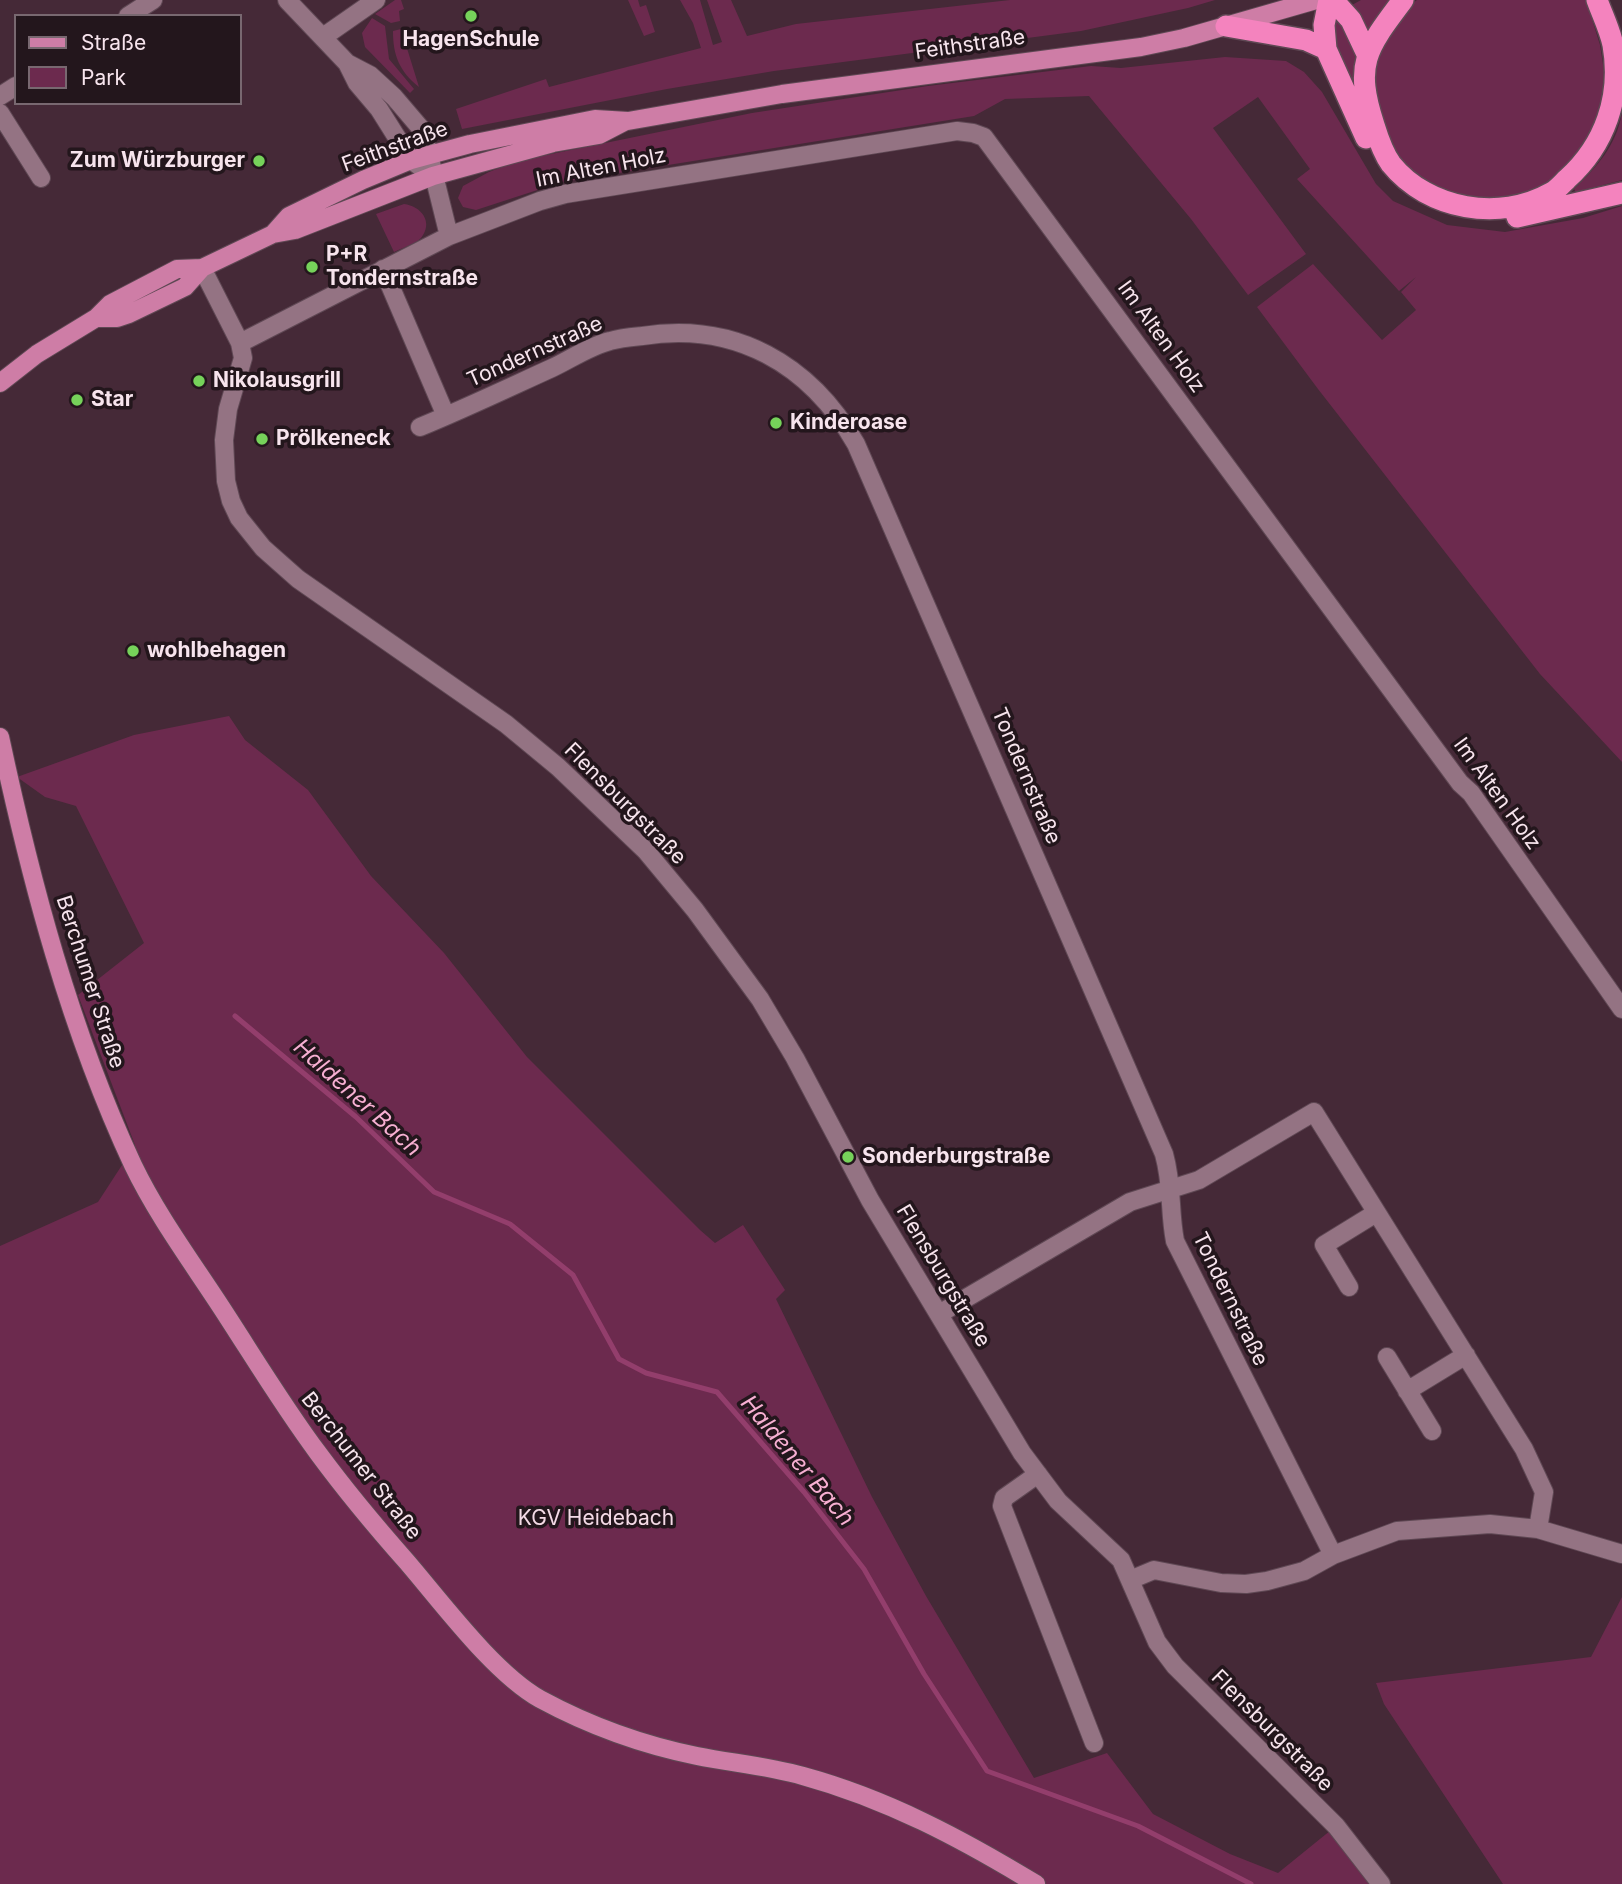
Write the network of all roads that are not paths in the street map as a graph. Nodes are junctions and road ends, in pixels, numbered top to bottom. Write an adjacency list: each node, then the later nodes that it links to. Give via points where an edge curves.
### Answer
1 (153, 0): 8 (street)
2 (287, 0): 10 (street)
3 (376, 0): 10 (street)
4 (1316, 0): 9 (main road, Feithstraße)
5 (1331, 0): 11 (highway, via 1324,25); 12 (highway, via 1351,20)
6 (1404, 0): 12 (highway)
7 (1597, 0): 12 (highway, via 1613,45 1615,82 1610,116 1597,146 1580,168 1553,192 1528,203 1463,207 1439,200 1391,164 1367,103 1363,80)
8 (131, 14)
9 (1226, 26): 11 (highway, via 1306,40); 15 (main road, Feithstraße, via 1141,47 782,94)
10 (323, 37): 13 (street)
11 (1326, 50): 20 (highway, via 1385,169 1436,206 1456,215 1514,218)
12 (1367, 54)
13 (347, 63): 16 (street, via 370,75 394,97 423,131); 17 (street)
14 (0, 113): 19 (street)
15 (628, 121): 16 (main road, Feithstraße, via 595,119); 18 (main road, Feithstraße, via 599,135)
16 (429, 155): 17 (main road, Feithstraße); 18 (street)
17 (411, 160): 18 (street); 21 (main road, Feithstraße, via 289,216)
18 (433, 177): 21 (main road, Feithstraße, via 295,230); 22 (street)
19 (41, 178)
20 (1622, 193)
21 (273, 233): 23 (main road, Feithstraße)
22 (449, 236): 24 (street, Im Alten Holz); 30 (street, Im Alten Holz, via 565,194 957,131 984,137 1471,793)
23 (202, 268): 25 (street); 26 (main road, Feithstraße, via 177,269 110,304)
24 (383, 269): 25 (street, Im Alten Holz); 27 (street)
25 (240, 343): 34 (street, Flensburgstraße, via 243,358 228,409 224,452 226,481 239,518 263,548 298,579 506,724 646,851 760,999 870,1200)
26 (0, 383)
27 (446, 416): 28 (street, Tondernstraße); 31 (street, Tondernstraße, via 610,341 652,334 695,332 743,343 782,363 812,386 856,444 1164,1154)
28 (420, 428)
29 (0, 737): 45 (main road, Berchumer Straße, via 24,847 59,967 135,1168 167,1225 316,1450 480,1646 521,1686 569,1713 668,1749 791,1773 864,1796 937,1827)
30 (1622, 1009)
31 (1172, 1189): 32 (street, via 1199,1180 1314,1112); 34 (street, via 1129,1202); 42 (street, Tondernstraße, via 1170,1216 1175,1241)
32 (1377, 1213): 33 (street, via 1324,1245); 35 (street)
33 (1349, 1287)
34 (939, 1314): 39 (street, Flensburgstraße)
35 (1466, 1355): 37 (street); 40 (street, via 1540,1478 1545,1492)
36 (1387, 1357): 37 (street)
37 (1407, 1391): 38 (street)
38 (1432, 1431)
39 (1038, 1474): 43 (street, Flensburgstraße, via 1058,1501 1121,1560); 44 (street, via 1004,1498 1002,1506)
40 (1538, 1529): 41 (street); 42 (street, via 1490,1524 1397,1531)
41 (1622, 1554)
42 (1333, 1555): 43 (street, via 1304,1571 1246,1584 1154,1570)
43 (1130, 1580): 46 (street, Flensburgstraße, via 1157,1642 1175,1666 1336,1826)
44 (1094, 1743)
45 (1036, 1884)
46 (1381, 1884)

